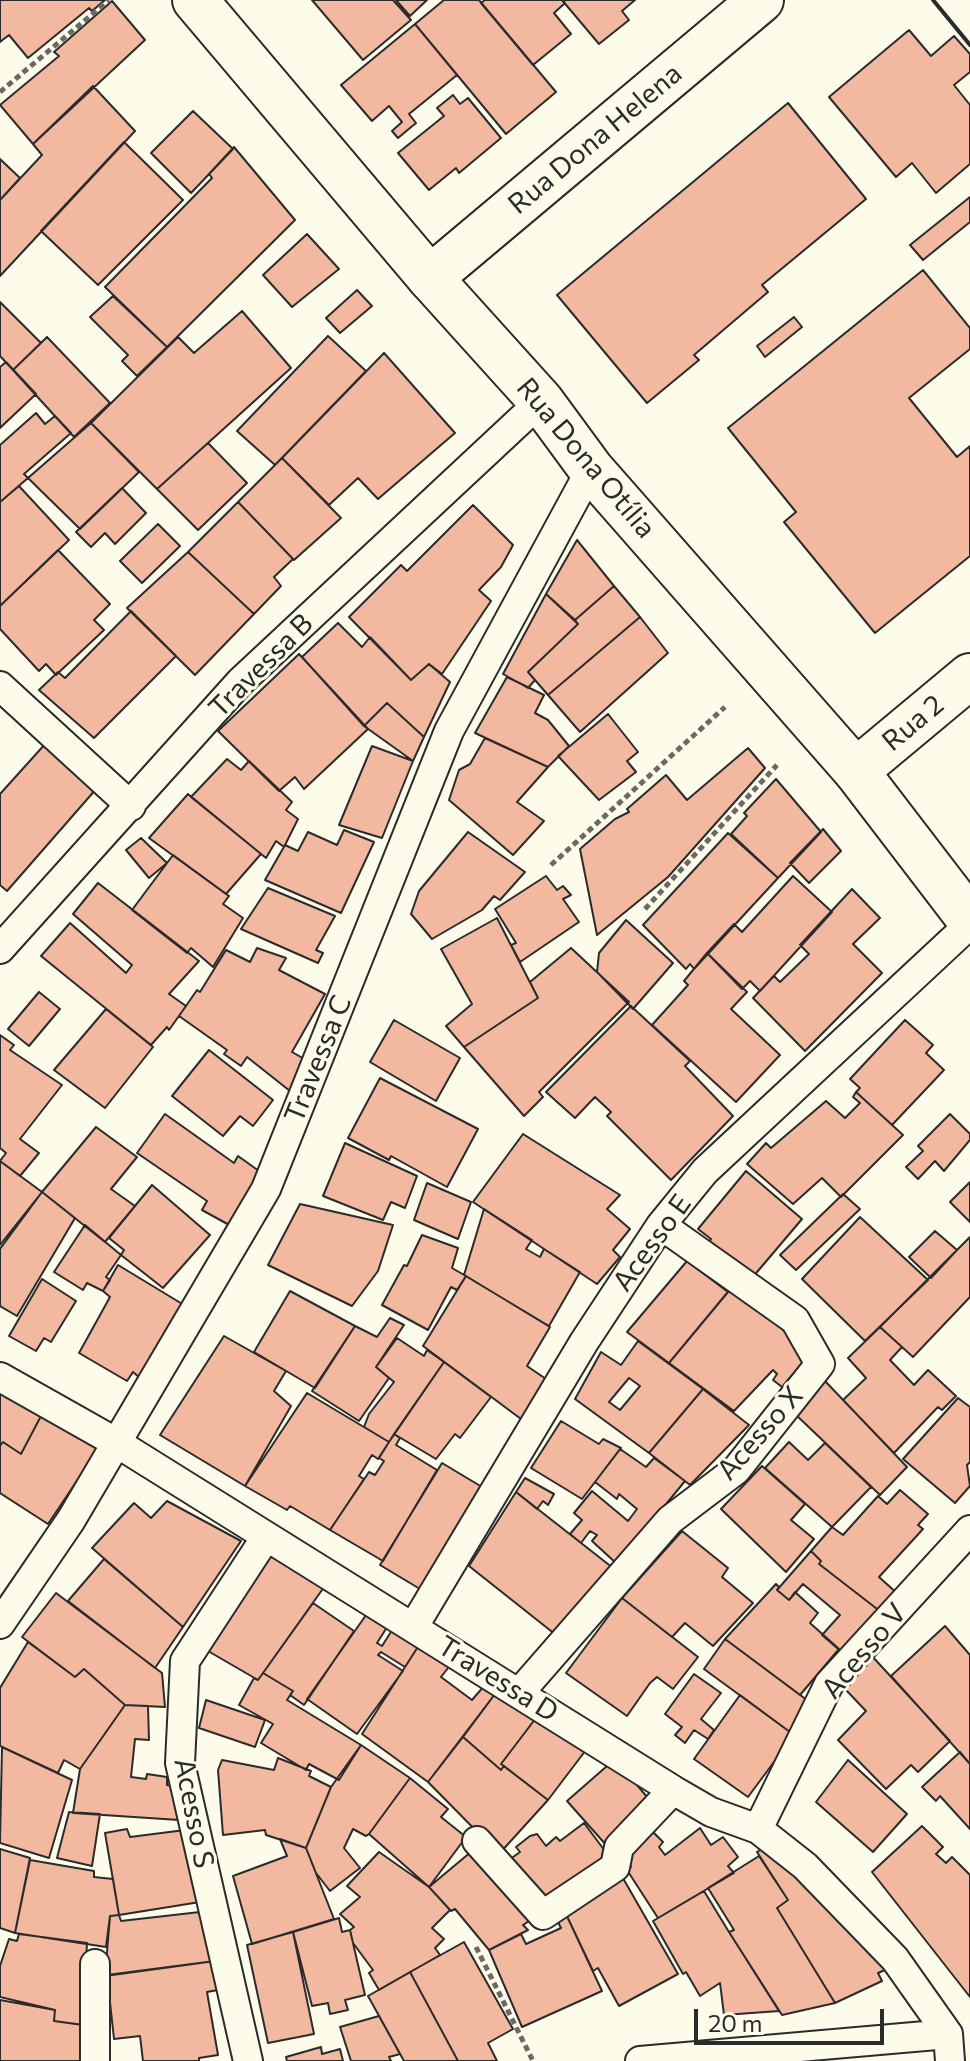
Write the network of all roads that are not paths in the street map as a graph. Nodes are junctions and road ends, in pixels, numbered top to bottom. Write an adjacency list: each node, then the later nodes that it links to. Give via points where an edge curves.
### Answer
1 (195, 0): 3 (street, Rua Dona Otília)
2 (761, 0): 3 (street, Rua Dona Helena)
3 (430, 278): 4 (street, Rua Dona Otília)
4 (541, 401): 5 (street, Rua Dona Otília); 9 (lane, Travessa B, via 240,682)
5 (591, 469): 8 (street, Rua Dona Otília); 14 (lane, Travessa C, via 449,731 266,1189)
6 (970, 676): 8 (street, Rua 2)
7 (0, 686): 9 (lane)
8 (856, 771): 10 (street, Rua Dona Otília)
9 (131, 806): 11 (lane, Travessa B)
10 (970, 922): 12 (lane, Acesso E, via 705,1171)
11 (0, 949)
12 (661, 1225): 18 (lane, Acesso E, via 584,1342); 19 (lane, Acesso X, via 795,1320 820,1364 736,1470 670,1520)
13 (0, 1377): 14 (lane, Travessa D)
14 (117, 1443): 16 (lane, Travessa D); 17 (lane, Travessa C)
15 (970, 1530): 21 (lane, Acesso V, via 829,1684)
16 (266, 1537): 18 (lane, Travessa D); 26 (lane, Acesso S, via 185,1661 180,1763)
17 (0, 1624)
18 (414, 1626): 19 (lane, Travessa D)
19 (520, 1692): 20 (lane, Travessa D)
20 (673, 1790): 21 (lane, Travessa D, via 711,1812); 22 (lane, via 619,1847 615,1867 543,1915)
21 (758, 1829): 24 (lane, Travessa D, via 805,1866 895,1959)
22 (477, 1841)
23 (95, 1964): 25 (lane)
24 (949, 2047): 27 (lane)
25 (95, 2061)
26 (248, 2061)
27 (640, 2061)

